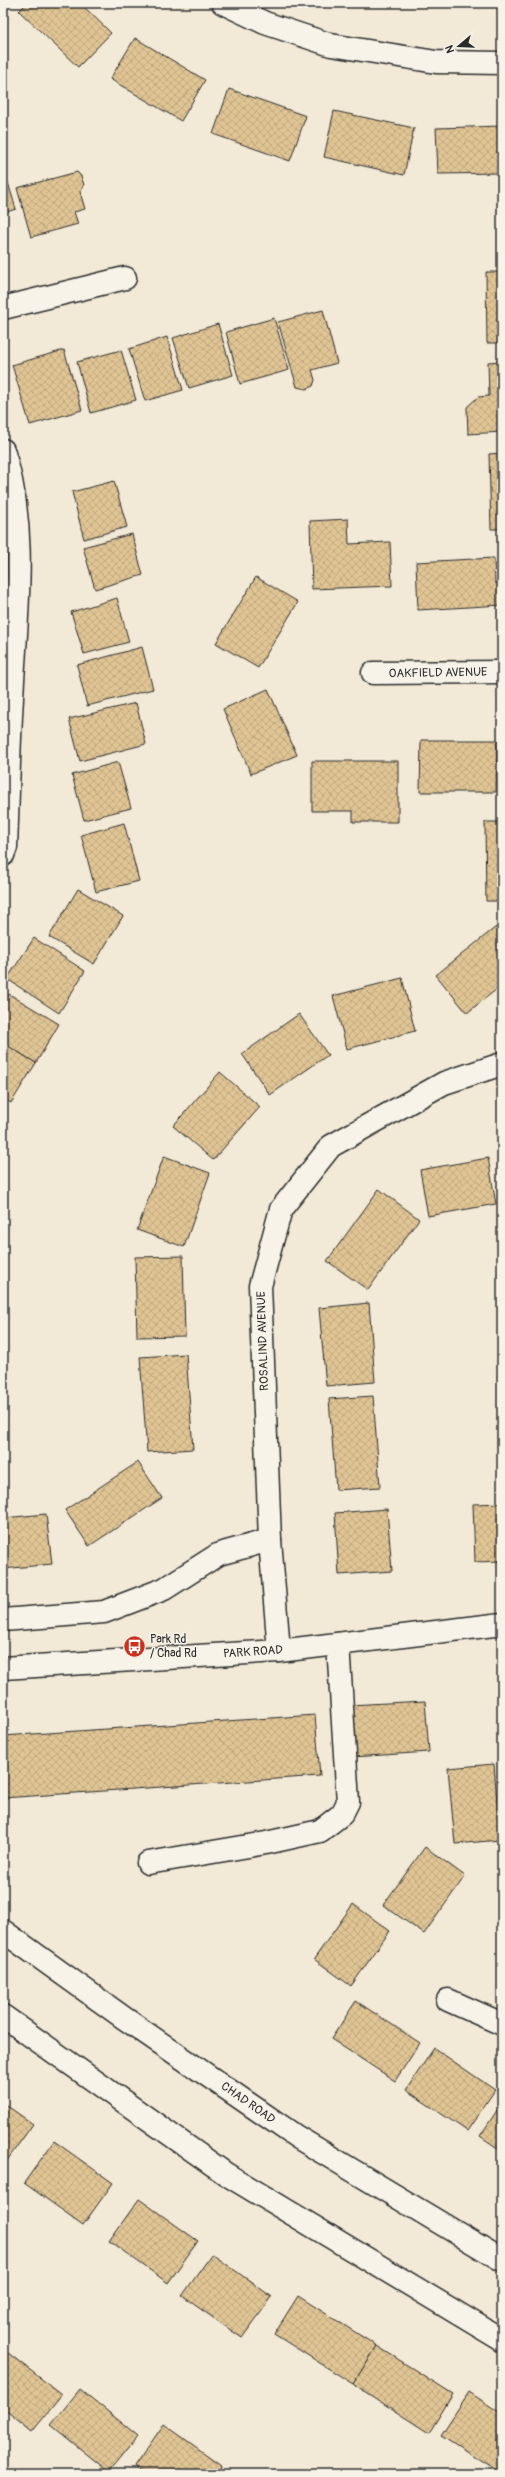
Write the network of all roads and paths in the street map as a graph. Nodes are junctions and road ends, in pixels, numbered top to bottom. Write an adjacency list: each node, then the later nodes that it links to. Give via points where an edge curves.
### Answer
1 (222, 3): 2 (street, via 265,23 331,45 436,62)
2 (502, 63)
3 (125, 278): 4 (street)
4 (3, 308)
5 (3, 450): 8 (street, via 10,472 20,565)
6 (502, 672): 7 (street, OAKFIELD AVENUE)
7 (374, 673)
8 (7, 698): 9 (street, via 6,847)
9 (3, 855)
10 (502, 1064): 11 (street, ROSALIND AVENUE, via 444,1084 331,1146 280,1209 260,1286)
11 (270, 1540): 12 (street, via 219,1554 164,1589 104,1612); 15 (street, ROSALIND AVENUE)
12 (3, 1620)
13 (502, 1624): 14 (street, PARK ROAD)
14 (338, 1644): 15 (street, PARK ROAD); 17 (street, via 348,1802 342,1814 320,1831)
15 (279, 1651): 16 (street, PARK ROAD)
16 (3, 1668)
17 (148, 1863)
18 (3, 1932): 22 (street, CHAD ROAD, via 297,2137)
19 (448, 2000): 21 (street)
20 (3, 2016): 23 (street, via 226,2174)
21 (502, 2024)
22 (502, 2260)
23 (502, 2340)

